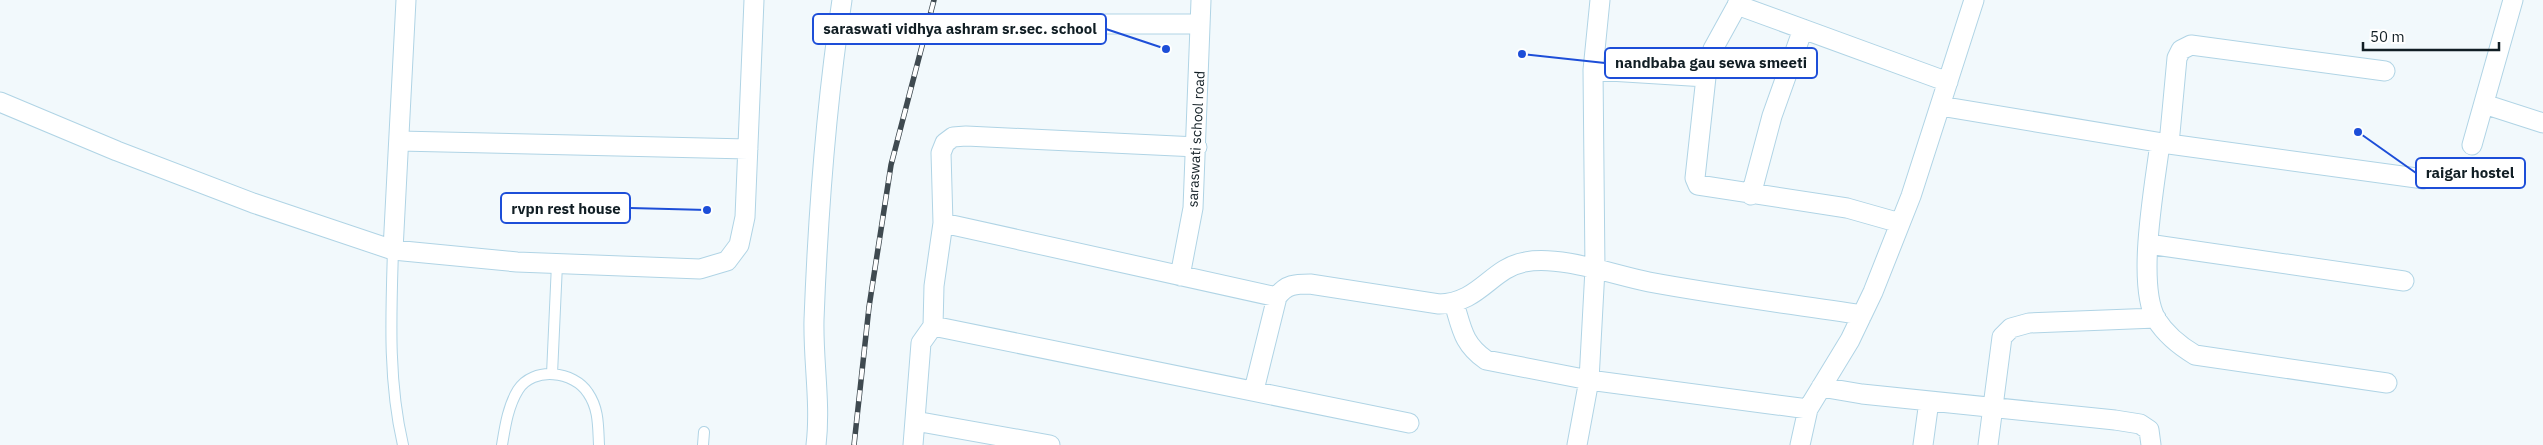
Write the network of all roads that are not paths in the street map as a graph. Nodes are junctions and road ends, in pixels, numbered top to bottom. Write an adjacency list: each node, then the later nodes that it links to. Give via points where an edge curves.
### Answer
1 (406, 0): 20 (street)
2 (754, 0): 24 (street)
3 (842, 0): 55 (street, via 832,64 820,200 814,322)
4 (1201, 0): 10 (street, saraswati school road)
5 (1600, 0): 12 (street)
6 (1974, 0): 15 (street)
7 (2513, 0): 17 (street)
8 (1739, 3): 11 (street); 14 (street, via 1713,49)
9 (959, 24): 10 (street)
10 (1200, 24): 23 (street, saraswati school road)
11 (1803, 29): 15 (street); 26 (street, via 1772,116)
12 (1593, 70): 14 (street); 32 (street)
13 (2385, 71): 21 (street, via 2191,45 2181,50 2177,58)
14 (1706, 77): 26 (street, via 1695,178 1698,185 1708,189)
15 (1948, 82): 18 (street)
16 (0, 102): 30 (street, via 253,204)
17 (2484, 104): 19 (street); 22 (street)
18 (1940, 106): 21 (street); 28 (street)
19 (2543, 123)
20 (399, 141): 24 (street); 30 (street)
21 (2164, 143): 25 (street); 29 (street)
22 (2472, 145)
23 (1197, 147): 27 (street, via 952,137 945,142 942,153); 33 (street, saraswati school road, via 1193,208)
24 (748, 148): 31 (street, via 745,216 739,245 727,261 700,269)
25 (2424, 179)
26 (1751, 195): 28 (street, via 1847,208)
27 (942, 223): 33 (street); 39 (street)
28 (1900, 223): 37 (street)
29 (2148, 244): 34 (street); 38 (street, via 2148,295)
30 (393, 250): 31 (street); 51 (lane, via 393,394)
31 (557, 264): 40 (lane)
32 (1595, 269): 36 (street, via 1546,261 1524,262); 37 (street, via 1648,282); 41 (street)
33 (1180, 276): 35 (street)
34 (2404, 281)
35 (1277, 297): 36 (street, via 1283,288 1310,284 1439,304); 44 (street)
36 (1454, 303): 41 (street, via 1464,337 1472,350 1486,360)
37 (1862, 314): 43 (street)
38 (2156, 318): 42 (street, via 2177,344 2195,355); 46 (street, via 2029,323 2010,328 2002,337)
39 (933, 326): 44 (street); 48 (street, via 921,344)
40 (552, 374): 52 (lane, via 535,376 519,388 508,414); 53 (lane, via 571,378 587,392 597,413)
41 (1589, 380): 47 (street); 58 (street)
42 (2387, 383)
43 (1821, 387): 45 (street); 47 (street)
44 (1254, 390): 49 (street)
45 (1930, 401): 46 (street); 60 (street)
46 (1993, 407): 61 (street); 62 (street, via 2140,424 2149,430)
47 (1808, 409): 59 (street)
48 (915, 421): 56 (street); 57 (street)
49 (1409, 423)
50 (704, 432): 54 (lane)
51 (403, 445)
52 (502, 445)
53 (599, 445)
54 (703, 445)
55 (816, 445)
56 (914, 445)
57 (1050, 445)
58 (1577, 445)
59 (1800, 445)
60 (1923, 445)
61 (1988, 445)
62 (2151, 445)

